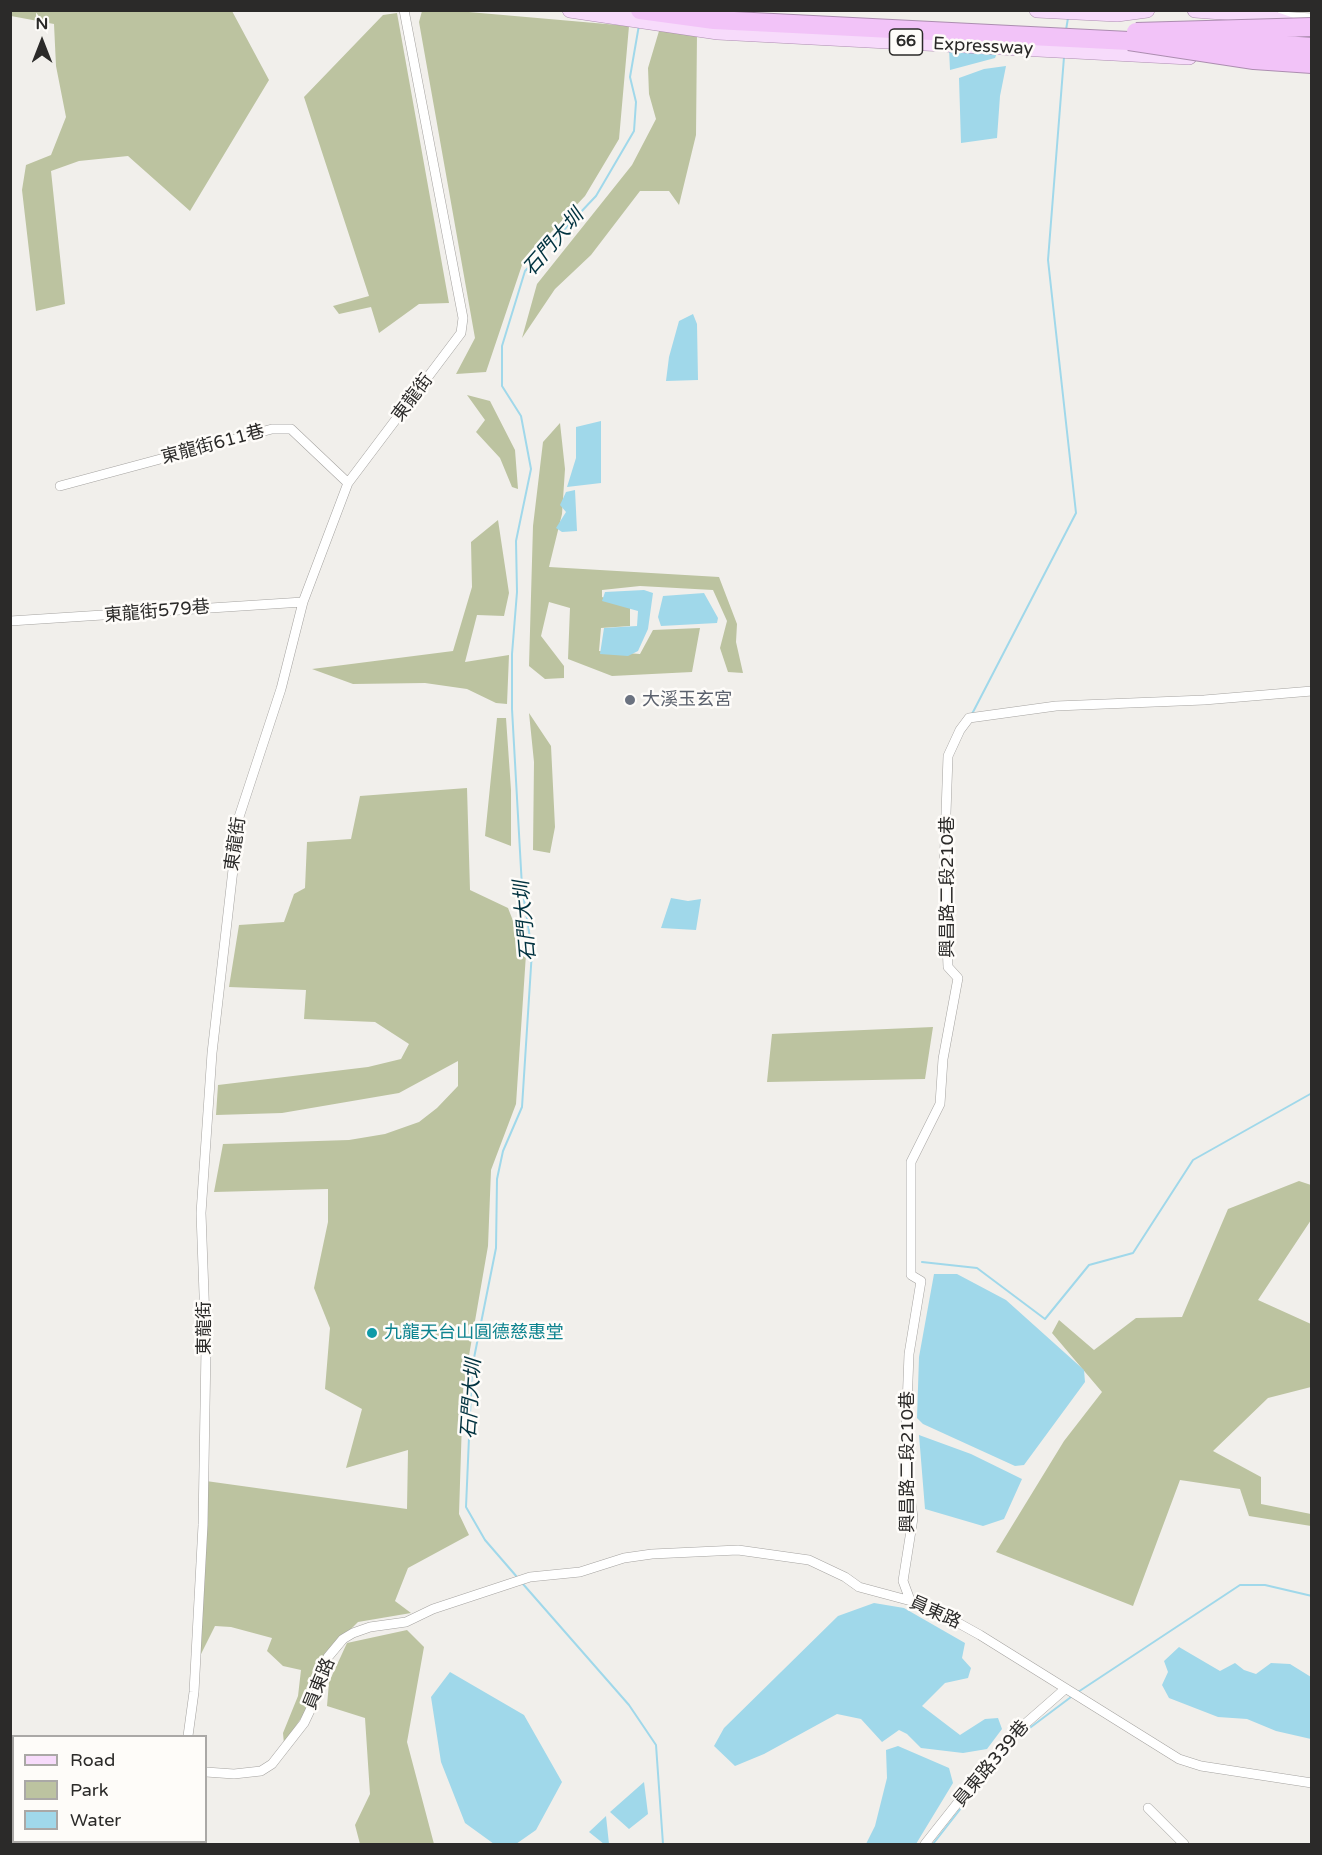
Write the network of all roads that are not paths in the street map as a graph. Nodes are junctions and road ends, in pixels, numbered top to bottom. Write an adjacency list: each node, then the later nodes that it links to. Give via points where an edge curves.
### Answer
1 (404, 10): 15 (street, 東龍街, via 463,318 461,333)
2 (570, 10): 14 (main road, Expressway / 66, via 718,32)
3 (640, 10): 11 (highway, 66, via 734,22)
4 (756, 10): 11 (highway, 66)
5 (1037, 10): 6 (main road, via 1117,14)
6 (1147, 10)
7 (1195, 10): 8 (main road, 66)
8 (1261, 13): 9 (street); 10 (main road, 66); 14 (street)
9 (1311, 18)
10 (1311, 29): 11 (highway, 66, bridge)
11 (1132, 37): 12 (highway, bridge); 13 (highway, bridge); 14 (highway, 66, bridge, via 1254,60)
12 (1311, 47)
13 (1311, 54)
14 (1311, 62)
15 (348, 483): 16 (street, 東龍街611巷, via 291,429 272,429); 17 (street, 東龍街)
16 (60, 486)
17 (303, 602): 18 (street, 東龍街579巷); 22 (street, 東龍街, via 281,689 239,817 213,1042 201,1213 206,1348 203,1525)
18 (10, 621)
19 (1311, 691): 20 (street, 興昌路二段210巷, via 1056,706 972,718 960,730 948,756 944,870 948,967 958,978 943,1059 940,1104 911,1162 911,1275 921,1281 908,1365 905,1458 913,1518 903,1581)
20 (910, 1600): 21 (street, 員東路, via 980,1635); 23 (street, 員東路, via 859,1587 809,1560 738,1550 652,1554 580,1572 530,1577 433,1609 406,1622 370,1627 343,1639 328,1657 304,1723 272,1764 261,1771)
21 (1065, 1689): 24 (street, 員東路, via 1179,1759); 26 (street, 員東路339巷, via 1009,1738)
22 (188, 1735)
23 (207, 1772)
24 (1311, 1783)
25 (1148, 1808): 27 (street)
26 (925, 1845)
27 (1184, 1845)

